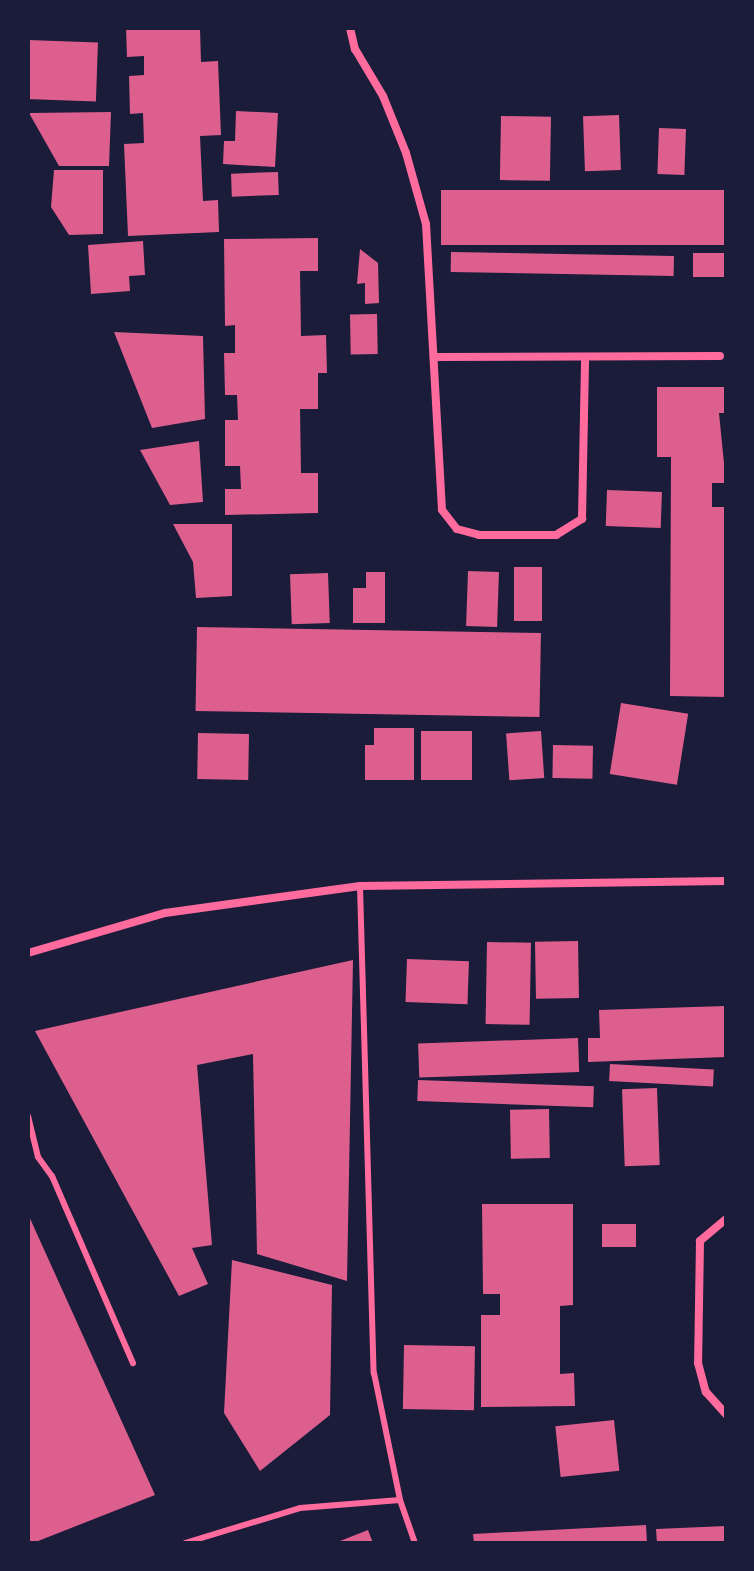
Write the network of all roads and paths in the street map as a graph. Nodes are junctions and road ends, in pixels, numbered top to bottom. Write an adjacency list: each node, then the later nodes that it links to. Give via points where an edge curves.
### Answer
1 (350, 28): 3 (street, via 355,49 383,96 406,153 426,224)
2 (720, 356): 4 (street)
3 (436, 357): 4 (street); 4 (street, via 442,510 457,529 479,535 556,535 582,519)
4 (585, 359)
5 (726, 881): 6 (street)
6 (360, 886): 7 (street, via 165,913); 12 (lane, via 374,1373)
7 (28, 953)
8 (28, 1116): 10 (lane, via 38,1157 52,1176)
9 (726, 1219): 11 (street, via 700,1241 698,1363 706,1392)
10 (133, 1363)
11 (726, 1414)
12 (400, 1500): 13 (lane, via 300,1508); 14 (lane)
13 (185, 1543)
14 (415, 1543)

